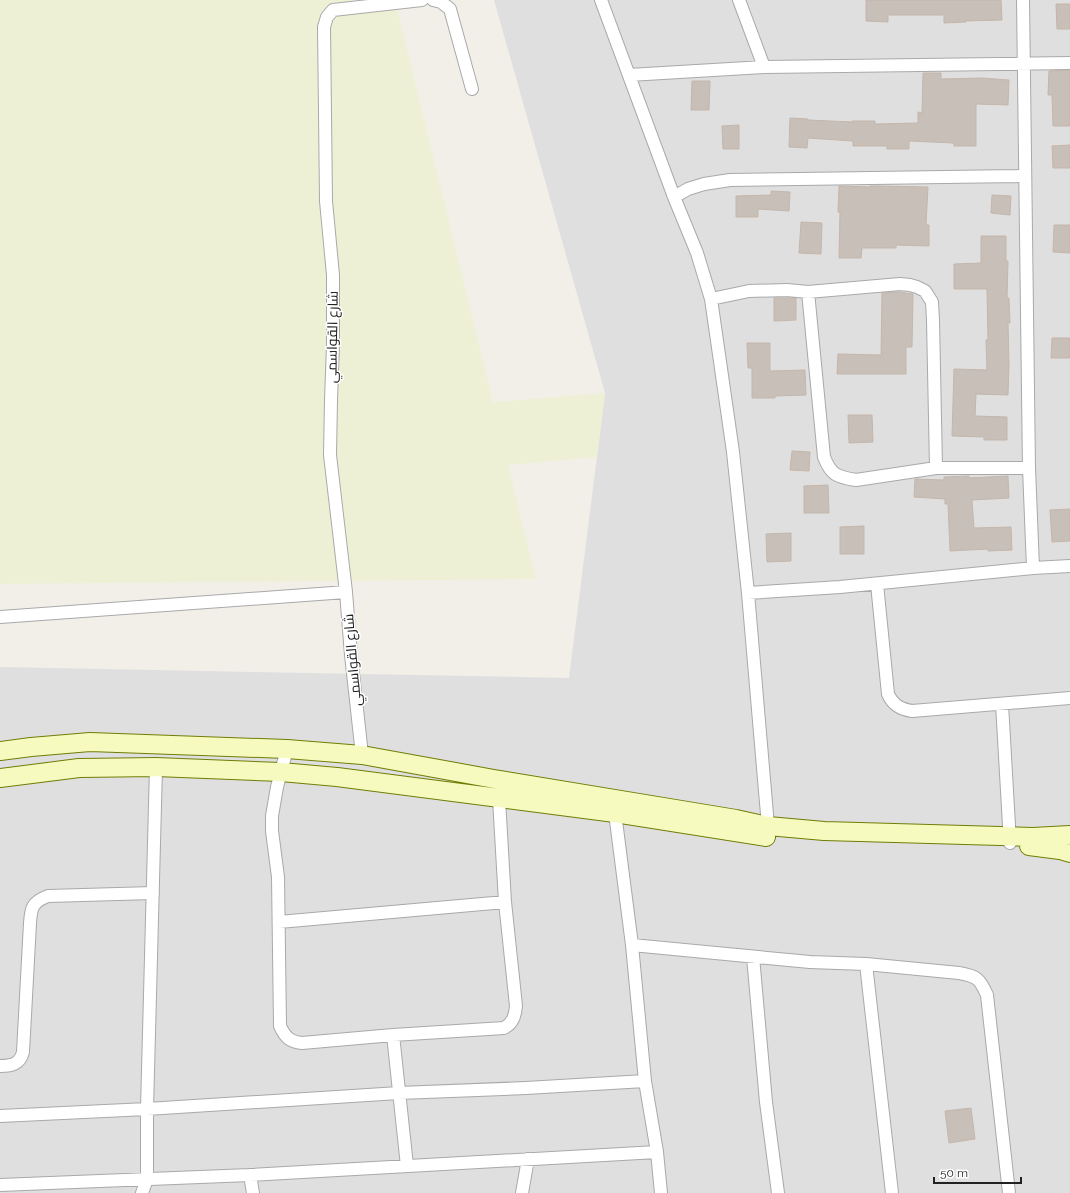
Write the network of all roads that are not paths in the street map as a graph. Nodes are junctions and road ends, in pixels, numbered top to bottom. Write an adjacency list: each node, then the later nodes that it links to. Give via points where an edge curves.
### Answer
1 (422, 0): 20 (street, شارع القواسمي, via 333,10 327,17 324,27 326,201 332,275 333,345 330,455)
2 (433, 0): 10 (street, via 450,8)
3 (601, 0): 9 (street)
4 (740, 0): 8 (street)
5 (1023, 0): 6 (street)
6 (1023, 63): 7 (street); 8 (street); 11 (street)
7 (1070, 63)
8 (764, 67): 9 (street)
9 (629, 75): 12 (street)
10 (472, 89)
11 (1025, 176): 12 (street, via 730,180 704,184); 16 (street)
12 (674, 197): 14 (street)
13 (808, 292): 14 (street, via 749,291); 15 (street, via 824,457 829,468 836,475 856,480); 15 (street, via 900,284 925,291 932,302 934,320)
14 (711, 299): 21 (street, via 733,452)
15 (936, 468): 16 (street)
16 (1029, 468): 18 (street)
17 (1070, 566): 18 (street)
18 (1033, 568): 19 (street)
19 (877, 584): 21 (street); 24 (street, via 888,694 895,705 912,711)
20 (346, 592): 22 (street); 27 (street, شارع القواسمي)
21 (748, 593): 35 (street)
22 (0, 617)
23 (1070, 698): 24 (street)
24 (1002, 704): 37 (street)
25 (287, 749): 26 (main road, via 90,742); 27 (main road); 29 (street)
26 (0, 751)
27 (362, 755): 30 (main road)
28 (156, 768): 29 (main road); 31 (main road, via 79,768); 39 (street)
29 (281, 772): 32 (main road, via 337,776); 41 (street, via 272,831 278,877)
30 (457, 773): 32 (main road); 35 (main road, via 736,819)
31 (0, 778)
32 (454, 792): 33 (main road)
33 (499, 799): 34 (main road); 40 (street)
34 (615, 813): 35 (main road); 42 (street)
35 (770, 832): 37 (main road, via 879,839)
36 (1070, 835): 37 (main road)
37 (1010, 841): 38 (main road)
38 (1070, 853)
39 (153, 893): 46 (street, via 48,896 34,904 30,924 22,1058 8,1066); 49 (street)
40 (506, 902): 41 (street); 45 (street, via 516,1006 510,1025 504,1028)
41 (279, 922): 45 (street, via 280,1026 290,1040 302,1043)
42 (632, 945): 43 (street); 47 (street)
43 (754, 957): 44 (street); 61 (street, via 766,1102)
44 (866, 964): 62 (street); 63 (street, via 960,973 981,982 987,995)
45 (393, 1034): 48 (street)
46 (0, 1066)
47 (645, 1081): 48 (street); 51 (street)
48 (400, 1093): 49 (street); 53 (street)
49 (147, 1109): 50 (street); 55 (street)
50 (0, 1116)
51 (657, 1152): 52 (street); 60 (street)
52 (528, 1159): 53 (street); 59 (street)
53 (407, 1166): 54 (street)
54 (250, 1176): 55 (street); 58 (street)
55 (147, 1179): 56 (street); 57 (street)
56 (0, 1185)
57 (142, 1193)
58 (253, 1193)
59 (522, 1193)
60 (662, 1193)
61 (778, 1193)
62 (892, 1193)
63 (1009, 1193)

